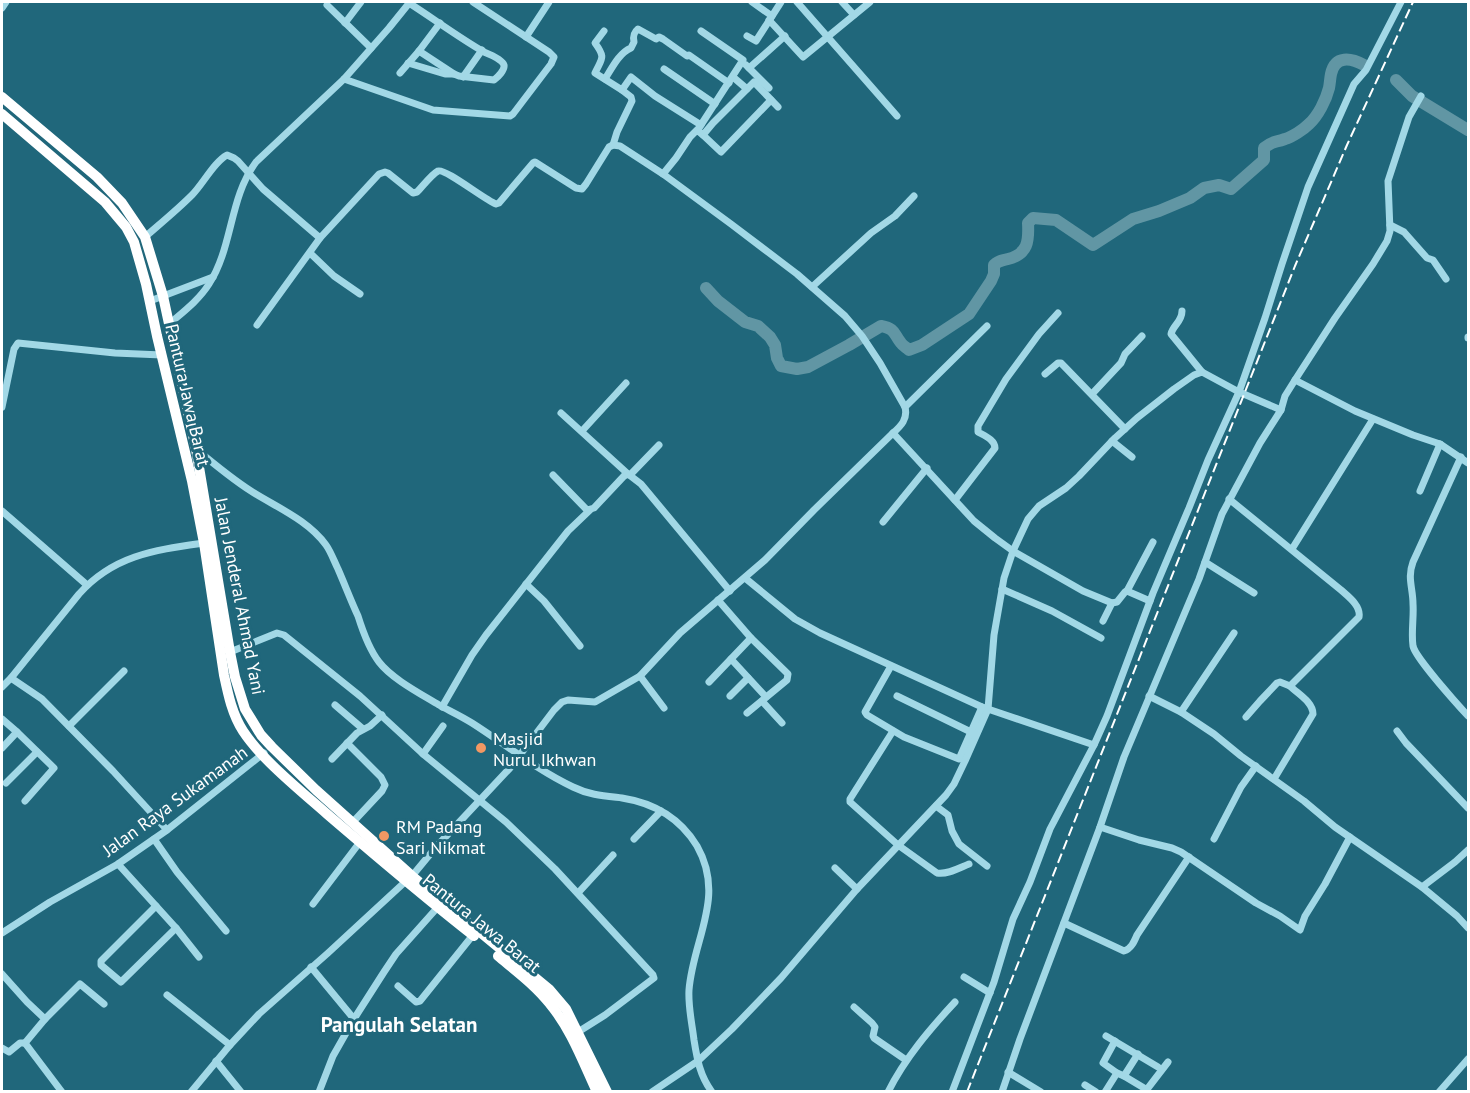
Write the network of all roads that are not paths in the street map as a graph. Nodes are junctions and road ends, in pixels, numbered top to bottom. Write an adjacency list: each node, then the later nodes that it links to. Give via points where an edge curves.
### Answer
1 (6, 2): 13 (street)
2 (362, 2): 16 (street)
3 (410, 2): 17 (street); 24 (street)
4 (473, 2): 22 (street)
5 (549, 2): 22 (street)
6 (752, 2): 15 (street)
7 (780, 2): 15 (street)
8 (797, 2): 23 (street)
9 (842, 2): 14 (street)
10 (870, 2): 14 (street)
11 (1401, 2): 71 (street, via 1365,72 1354,84 1308,187)
12 (327, 5): 16 (street)
13 (2, 8)
14 (854, 15): 23 (street)
15 (771, 18): 20 (street, via 756,41); 21 (street)
16 (345, 22): 24 (street)
17 (440, 23): 25 (street); 26 (street)
18 (604, 31): 33 (street, via 595,43 603,54 595,73)
19 (701, 31): 34 (street, via 743,60)
20 (747, 36)
21 (785, 36): 23 (street, via 803,57); 35 (street, via 747,66)
22 (526, 37): 32 (street, via 554,59 510,116 433,110)
23 (828, 37): 44 (street)
24 (371, 48): 32 (street)
25 (482, 50): 31 (street); 31 (street, via 502,62 504,67 497,79)
26 (418, 51): 27 (street); 30 (street)
27 (408, 63): 29 (street); 30 (street, via 445,75)
28 (664, 69): 41 (street)
29 (400, 73)
30 (454, 74): 31 (street)
31 (464, 77)
32 (344, 79): 47 (street)
33 (605, 79): 34 (street, via 627,48 631,48 638,29 659,37); 37 (street)
34 (731, 80): 36 (street); 41 (street)
35 (770, 88)
36 (747, 89): 40 (street, via 754,82); 45 (street)
37 (622, 90): 45 (street, via 631,77); 46 (street, via 632,101)
38 (2, 97): 51 (highway, Jalan Jenderal Ahmad Yani, via 97,177 122,202)
39 (1419, 99): 50 (street, via 1388,181)
40 (771, 100): 42 (street); 45 (street, via 721,152)
41 (715, 104): 45 (street)
42 (778, 107)
43 (2, 114): 59 (highway, Pantura Jawa Barat, via 118,215 134,242)
44 (897, 116)
45 (700, 130): 48 (street, via 690,137)
46 (613, 146): 48 (street, via 620,146); 52 (street, via 582,189 535,162 496,204 443,171 413,193 382,172)
47 (248, 172): 51 (street, via 234,158 223,157 192,195); 52 (street); 54 (street)
48 (663, 174): 56 (street)
49 (914, 196): 56 (street)
50 (1390, 225): 55 (street, via 1404,232); 69 (street, via 1382,250)
51 (145, 237): 58 (highway, Jalan Jenderal Ahmad Yani)
52 (320, 238): 53 (street)
53 (310, 253): 57 (street); 63 (street)
54 (213, 277): 58 (street); 62 (street, via 201,295)
55 (1446, 279)
56 (812, 287): 74 (street, via 862,336)
57 (360, 294)
58 (164, 297): 59 (street); 62 (highway, Jalan Jenderal Ahmad Yani)
59 (150, 301): 66 (highway, Pantura Jawa Barat)
60 (1182, 310): 67 (street, via 1171,333)
61 (1058, 313): 93 (street, via 1006,379 978,426 978,432 988,437 995,448)
62 (169, 324): 84 (highway, Jalan Jenderal Ahmad Yani)
63 (257, 325)
64 (987, 326): 74 (street)
65 (1142, 336): 72 (street)
66 (162, 355): 73 (street, via 18,343); 97 (highway, Pantura Jawa Barat)
67 (1202, 372): 71 (street); 78 (street)
68 (1045, 374): 72 (street, via 1060,362)
69 (1295, 380): 75 (street); 77 (street)
70 (627, 383): 79 (street)
71 (1239, 392): 75 (street); 110 (street)
72 (1092, 394): 78 (street)
73 (2, 407)
74 (905, 407): 80 (street, via 905,420)
75 (1281, 410): 92 (street)
76 (561, 413): 79 (street)
77 (1373, 419): 82 (street); 99 (street)
78 (1125, 429): 81 (street)
79 (582, 431): 89 (street)
80 (893, 433): 88 (street); 102 (street)
81 (1112, 441): 85 (street); 100 (street, via 1066,488 1039,506)
82 (1440, 444): 86 (street); 91 (street)
83 (659, 445): 89 (street)
84 (196, 449): 117 (highway, Jalan Jenderal Ahmad Yani); 132 (street, via 326,544 378,660 391,674)
85 (1132, 457)
86 (1461, 457): 87 (street); 138 (street, via 1409,577 1413,648)
87 (1468, 463)
88 (927, 468): 93 (street); 96 (street)
89 (629, 474): 94 (street); 106 (street)
90 (553, 476): 94 (street)
91 (1420, 491)
92 (1229, 499): 99 (street); 101 (street)
93 (955, 500): 100 (street, via 982,529)
94 (590, 510): 103 (street)
95 (2, 511): 104 (street)
96 (883, 522)
97 (204, 543): 104 (street, via 135,556); 152 (highway, Pantura Jawa Barat, via 228,696 243,730)
98 (1153, 543): 107 (street)
99 (1292, 549): 126 (street, via 1341,590 1360,614)
100 (1013, 551): 105 (street); 111 (street)
101 (1205, 562): 108 (street); 129 (street)
102 (745, 578): 106 (street); 119 (street, via 808,627)
103 (526, 584): 116 (street); 132 (street, via 472,655)
104 (87, 585): 122 (street)
105 (1002, 589): 115 (street); 134 (street)
106 (730, 591): 109 (street)
107 (1127, 591): 110 (street); 111 (street)
108 (1254, 593)
109 (718, 600): 114 (street); 121 (street)
110 (1150, 601): 150 (street)
111 (1112, 603): 112 (street)
112 (1103, 621)
113 (1234, 633): 135 (street)
114 (752, 638): 118 (street); 130 (street, via 788,674 787,680)
115 (1101, 638)
116 (580, 646)
117 (230, 652): 137 (street, via 280,634); 152 (highway, Jalan Jenderal Ahmad Yani, via 244,709)
118 (731, 659): 123 (street); 124 (street)
119 (891, 666): 134 (street); 145 (street, via 865,712)
120 (124, 671): 142 (street)
121 (640, 676): 133 (street); 155 (street, via 595,702 562,702)
122 (11, 678): 125 (street); 142 (street, via 42,699)
123 (748, 678): 127 (street); 130 (street)
124 (709, 682)
125 (2, 687)
126 (1290, 687): 139 (street, via 1277,683); 159 (street, via 1309,704 1313,714)
127 (730, 696)
128 (897, 696): 148 (street)
129 (1149, 696): 135 (street); 167 (street)
130 (764, 699): 136 (street); 141 (street)
131 (335, 705): 144 (street)
132 (442, 707): 155 (street)
133 (664, 708)
134 (985, 708): 148 (street); 150 (street)
135 (1181, 712): 158 (street)
136 (747, 713)
137 (382, 715): 144 (street); 154 (street)
138 (1468, 716)
139 (1246, 717)
140 (2, 719): 147 (street)
141 (782, 723)
142 (69, 726): 168 (street)
143 (443, 726): 154 (street)
144 (363, 729): 149 (street)
145 (893, 731): 157 (street); 174 (street, via 850,802)
146 (1397, 731): 164 (street)
147 (17, 732): 151 (street); 153 (street)
148 (974, 734): 157 (street)
149 (347, 743): 156 (street); 166 (street, via 385,785)
150 (1094, 745): 200 (street, via 1050,829 1013,919)
151 (2, 747)
152 (267, 751): 166 (highway, Jalan Jenderal Ahmad Yani); 168 (street, Jalan Raya Sukamanah); 173 (highway, Pantura Jawa Barat, via 312,801)
153 (37, 752): 160 (street); 161 (street, via 54,768)
154 (423, 754): 162 (street)
155 (520, 755): 162 (street); 165 (street, via 571,787 633,800)
156 (332, 759)
157 (962, 760): 163 (street, via 954,784)
158 (1256, 766): 159 (street); 172 (street)
159 (1274, 779): 169 (street)
160 (6, 783)
161 (25, 801)
162 (479, 801): 182 (street); 185 (street)
163 (936, 806): 174 (street); 180 (street, via 948,815 959,844)
164 (1468, 808)
165 (662, 811): 171 (street); 217 (street, via 690,835 707,872 707,914 689,988)
166 (353, 822): 182 (highway, Jalan Jenderal Ahmad Yani)
167 (1100, 827): 177 (street, via 1172,848); 189 (street)
168 (167, 830): 170 (street, Jalan Raya Sukamanah)
169 (1350, 837): 177 (street, via 1300,930); 183 (street)
170 (154, 839): 178 (street, Jalan Raya Sukamanah); 192 (street)
171 (634, 839)
172 (1214, 839)
173 (360, 842): 182 (highway, Pantura Jawa Barat); 186 (street)
174 (898, 845): 179 (street, via 937,873); 184 (street)
175 (1468, 850): 183 (street)
176 (613, 855): 185 (street)
177 (1189, 857): 189 (street, via 1126,950)
178 (118, 864): 187 (street); 193 (street, Jalan Raya Sukamanah)
179 (969, 864)
180 (987, 866)
181 (836, 868): 184 (street)
182 (409, 878): 188 (highway, Pantura Jawa Barat); 196 (street); 207 (highway, Jalan Jenderal Ahmad Yani, via 549,989)
183 (1422, 887): 191 (street)
184 (858, 889): 217 (street, via 781,978)
185 (578, 893): 207 (street, via 654,978)
186 (313, 904)
187 (156, 906): 190 (street); 190 (street, via 101,961 101,966 122,982)
188 (437, 908): 194 (highway, Pantura Jawa Barat); 206 (street, via 396,954)
189 (1064, 923): 220 (street)
190 (176, 928): 195 (street)
191 (1468, 928)
192 (226, 931)
193 (2, 933)
194 (473, 935): 199 (street, via 420,1001 416,1002); 228 (highway, Pantura Jawa Barat, via 550,1004)
195 (199, 957)
196 (311, 967): 206 (street); 211 (street)
197 (2, 975): 205 (street)
198 (964, 977): 200 (street)
199 (398, 986)
200 (990, 993): 233 (street)
201 (167, 996): 211 (street)
202 (955, 1002): 215 (street)
203 (105, 1004): 205 (street, via 80,984)
204 (854, 1007): 215 (street, via 875,1027 874,1038)
205 (45, 1019): 210 (street)
206 (354, 1019): 227 (street)
207 (578, 1032): 229 (highway, Jalan Jenderal Ahmad Yani)
208 (1106, 1036): 209 (street)
209 (1115, 1041): 213 (street); 221 (street, via 1103,1063)
210 (25, 1043): 212 (street, via 20,1042 9,1052); 224 (street)
211 (230, 1045): 216 (street)
212 (2, 1048)
213 (1138, 1054): 219 (street); 221 (street)
214 (1468, 1059): 238 (street)
215 (906, 1060): 232 (street)
216 (216, 1061): 225 (street); 226 (street)
217 (698, 1061): 230 (street); 231 (street)
218 (1168, 1062): 223 (street)
219 (1158, 1067)
220 (1008, 1072): 234 (street); 235 (street)
221 (1121, 1075): 223 (street); 237 (street)
222 (1085, 1085): 236 (street)
223 (1145, 1090)
224 (62, 1092)
225 (191, 1092)
226 (241, 1092)
227 (319, 1092)
228 (597, 1092)
229 (607, 1092)
230 (652, 1092)
231 (712, 1092)
232 (888, 1092)
233 (952, 1092)
234 (1002, 1092)
235 (1041, 1092)
236 (1096, 1092)
237 (1105, 1092)
238 (1439, 1092)

